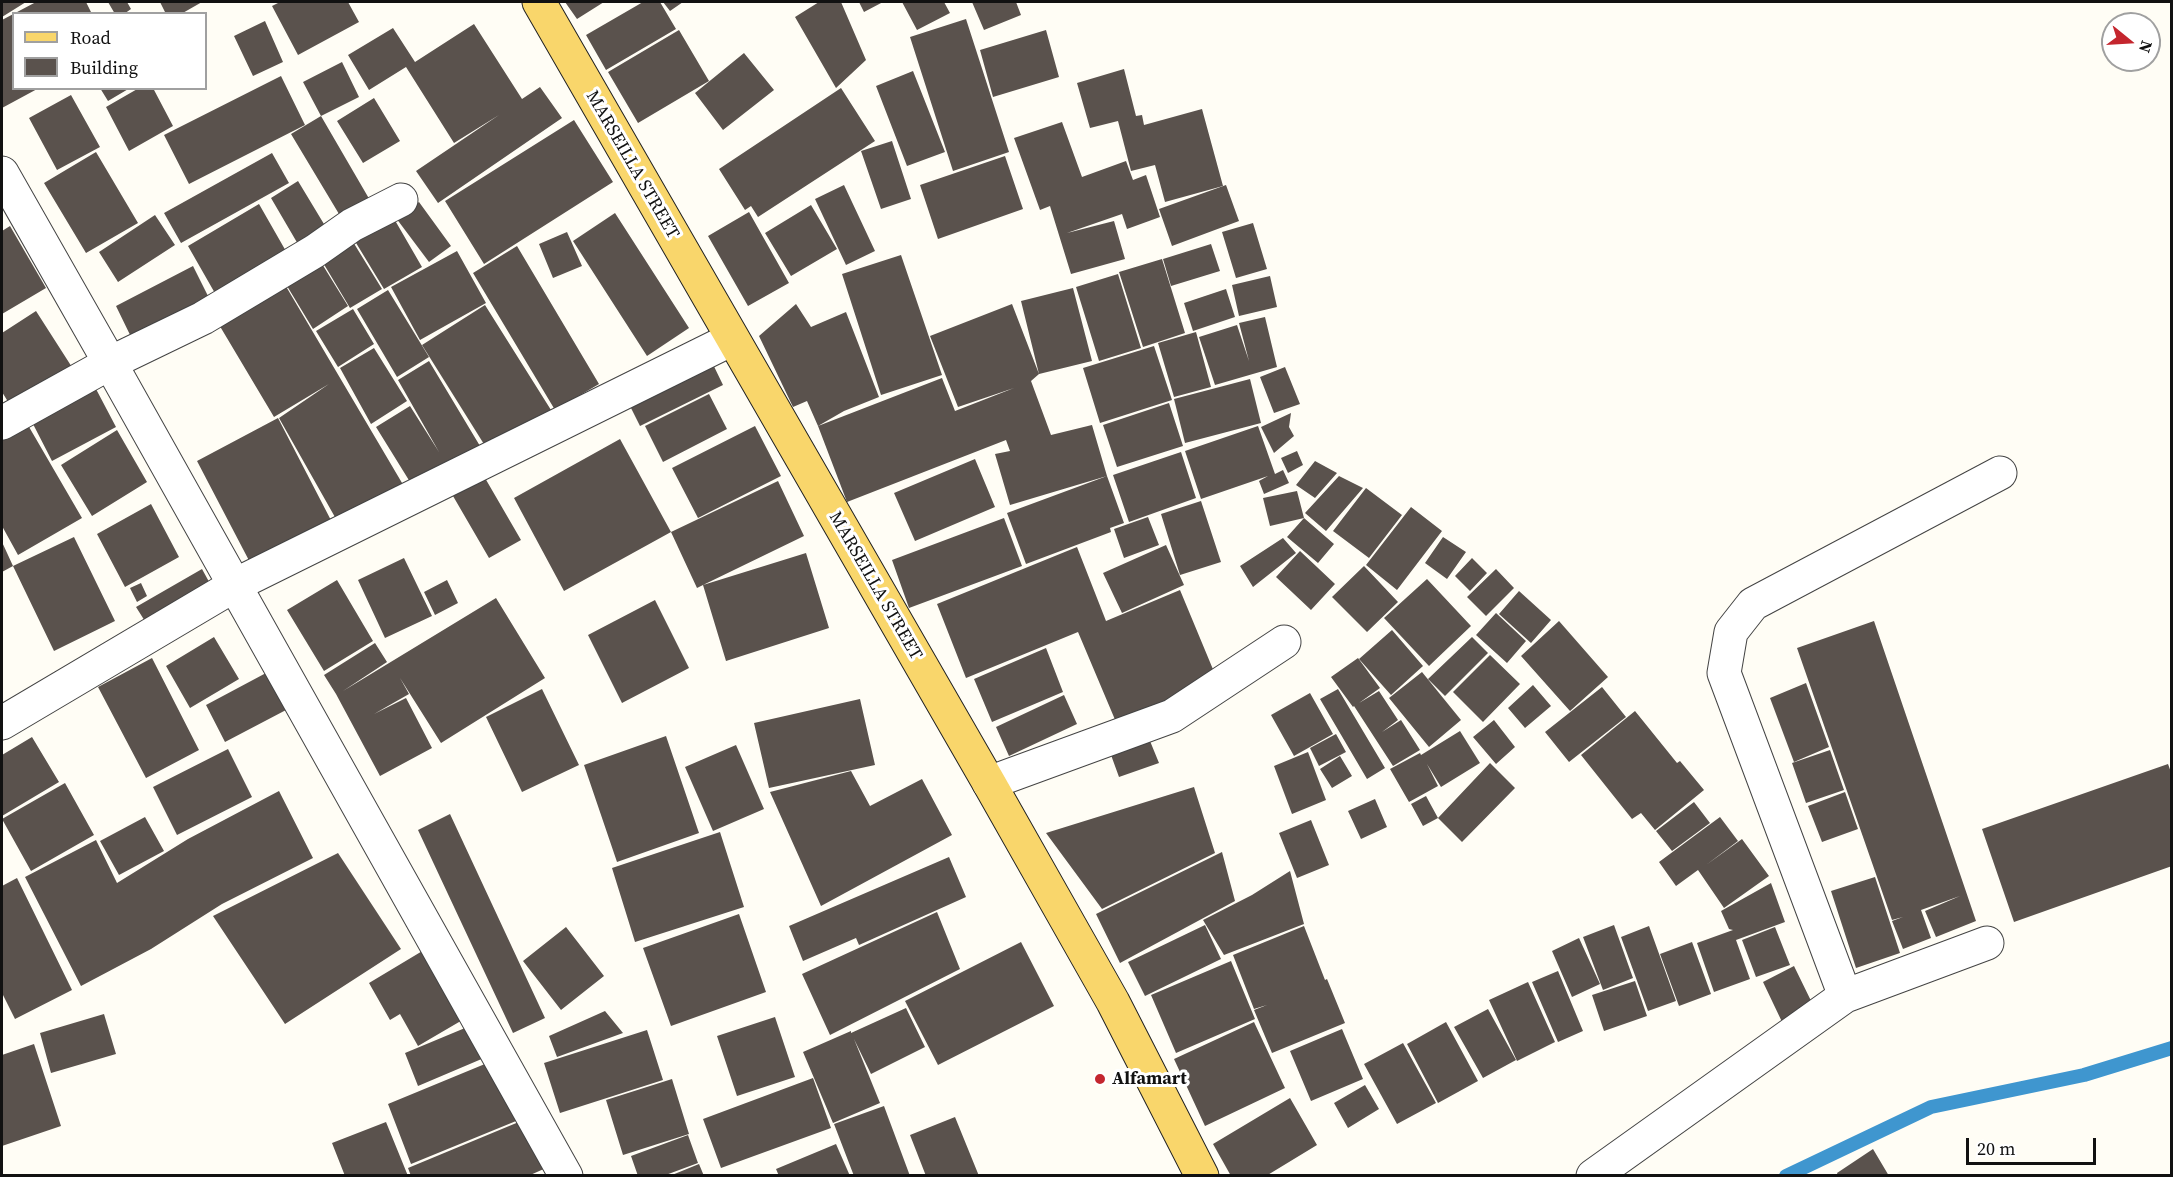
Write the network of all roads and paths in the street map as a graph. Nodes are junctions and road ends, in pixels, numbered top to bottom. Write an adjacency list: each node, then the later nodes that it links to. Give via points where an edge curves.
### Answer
1 (538, 2): 4 (main road, MARSEILLA STREET)
2 (2, 173): 5 (street)
3 (401, 200): 5 (street, via 352,225 203,318)
4 (732, 339): 8 (street); 11 (main road, MARSEILLA STREET)
5 (110, 363): 6 (street); 8 (street)
6 (2, 423)
7 (2000, 473): 13 (street, via 1753,604 1731,632 1724,673)
8 (235, 585): 10 (street); 14 (street)
9 (1284, 642): 11 (street, via 1172,716)
10 (2, 723)
11 (989, 783): 15 (main road, MARSEILLA STREET, via 1113,1002)
12 (1987, 943): 13 (street)
13 (1845, 996): 16 (street)
14 (566, 1176)
15 (1202, 1176)
16 (1593, 1176)

